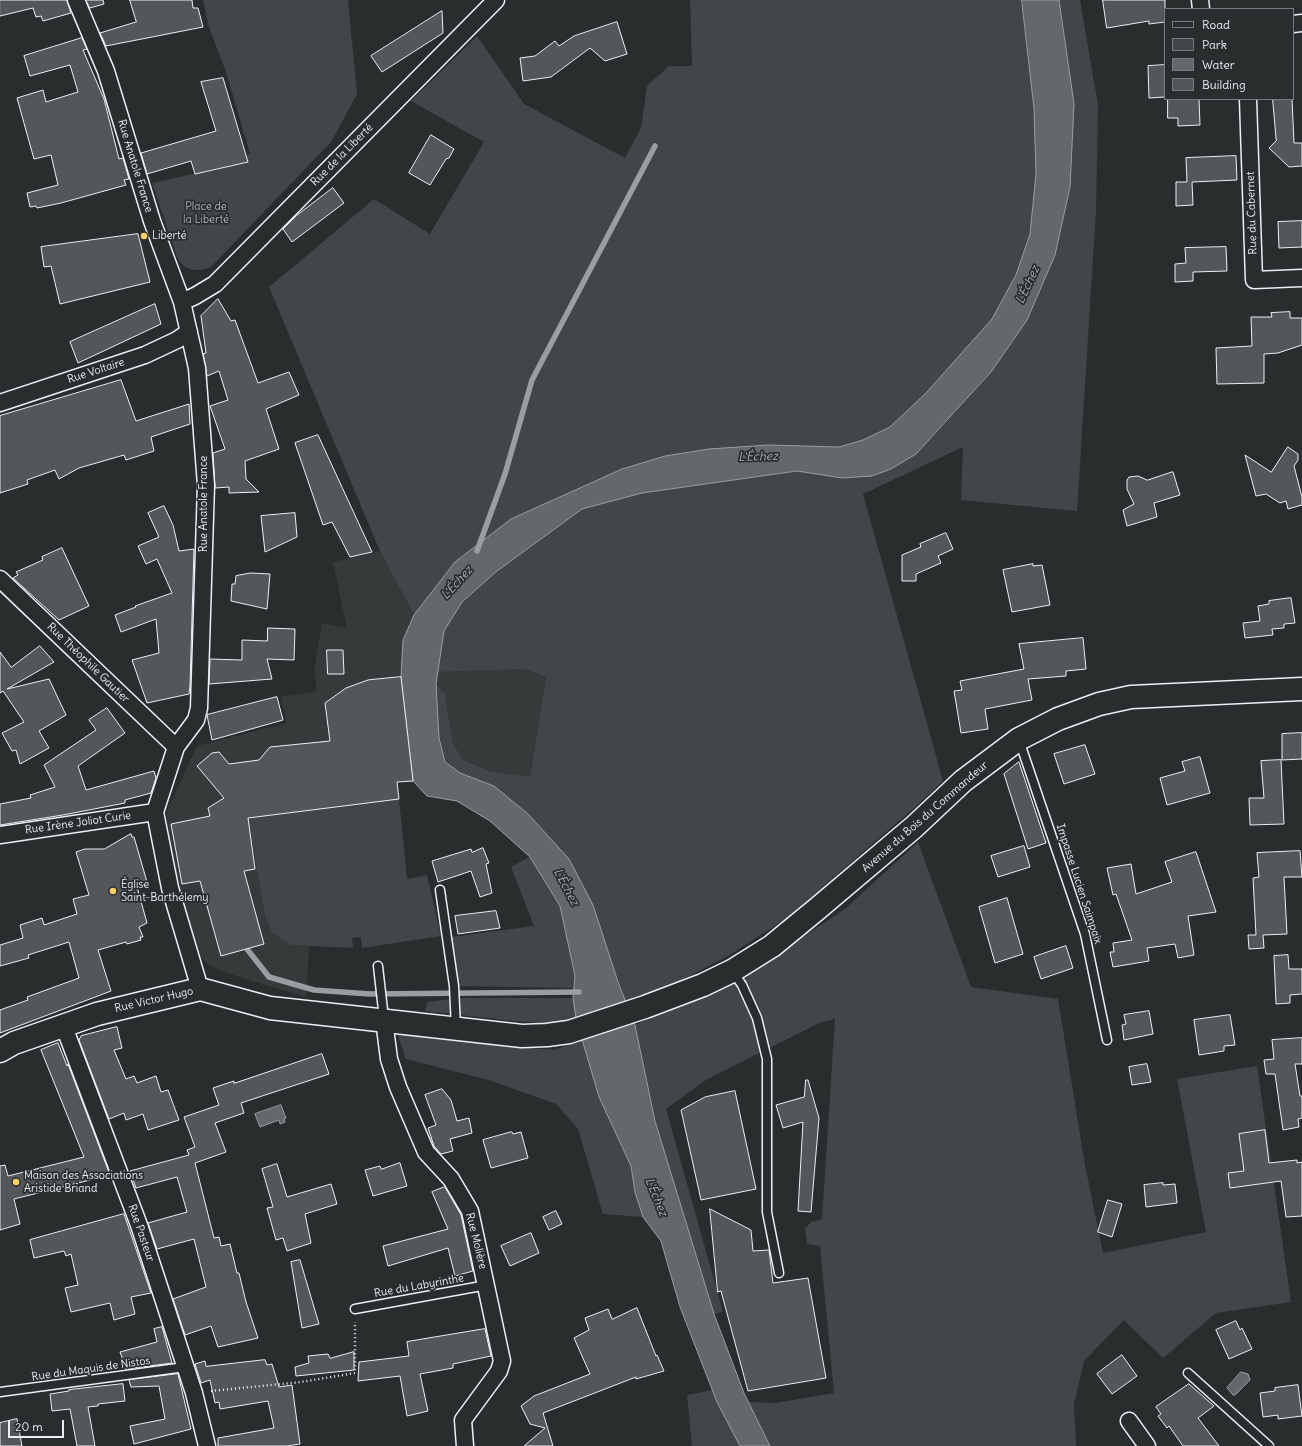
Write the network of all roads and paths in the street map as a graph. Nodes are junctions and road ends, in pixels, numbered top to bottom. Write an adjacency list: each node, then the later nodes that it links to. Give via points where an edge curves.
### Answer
1 (76, 0): 5 (street, Rue Anatole France, via 106,71 152,222)
2 (496, 0): 5 (street, Rue de la Liberté, via 215,284)
3 (1248, 100): 4 (street, Rue du Cabernet, via 1254,280)
4 (1302, 278)
5 (182, 302): 6 (street, Rue Anatole France)
6 (189, 332): 7 (street, Rue Voltaire, via 145,355); 11 (street, Rue Anatole France, via 201,403 206,492 199,708 196,720)
7 (0, 403)
8 (0, 579): 11 (street, Rue Théophile Gautier)
9 (1302, 689): 10 (main road, Avenue du Bois du Commandeur, via 1131,697 1099,704 1058,719)
10 (1019, 739): 16 (main road, Avenue du Bois du Commandeur, via 963,781 914,828 772,946); 22 (lane, Impasse Lucien Saimpaix, via 1085,934)
11 (176, 747): 12 (street, Rue Anatole France)
12 (155, 812): 13 (street, Rue Irène Joliot Curie); 17 (street, Rue Anatole France, via 170,888)
13 (0, 835)
14 (440, 890): 20 (lane, via 454,986)
15 (378, 966): 18 (lane)
16 (732, 971): 21 (main road, Avenue du Bois du Commandeur, via 645,1007); 24 (lane, via 742,985 757,1018 767,1059 767,1212)
17 (200, 989): 18 (main road, Rue Victor Hugo, via 270,1008); 19 (main road, Rue Victor Hugo)
18 (383, 1011): 20 (main road, Rue Victor Hugo); 25 (street, Rue Molière, via 389,1059 398,1087 426,1152 451,1179 470,1211)
19 (63, 1024): 23 (main road, Rue Victor Hugo, via 14,1043); 27 (street, Rue Pasteur, via 139,1225)
20 (456, 1028): 21 (main road, Rue Victor Hugo, via 522,1036)
21 (569, 1032)
22 (1107, 1040)
23 (0, 1052)
24 (779, 1273)
25 (487, 1285): 26 (lane, Rue du Labyrinthe); 33 (street, Rue Molière, via 502,1361 463,1420)
26 (355, 1309): 30 (path, via 355,1374)
27 (186, 1367): 29 (lane, Rue du Maquis de Nistos); 30 (street, Rue Pasteur)
28 (1188, 1373): 35 (lane)
29 (0, 1392)
30 (194, 1393): 32 (street, Rue Pasteur)
31 (1129, 1421): 34 (street)
32 (207, 1446)
33 (465, 1446)
34 (1147, 1446)
35 (1269, 1446)

